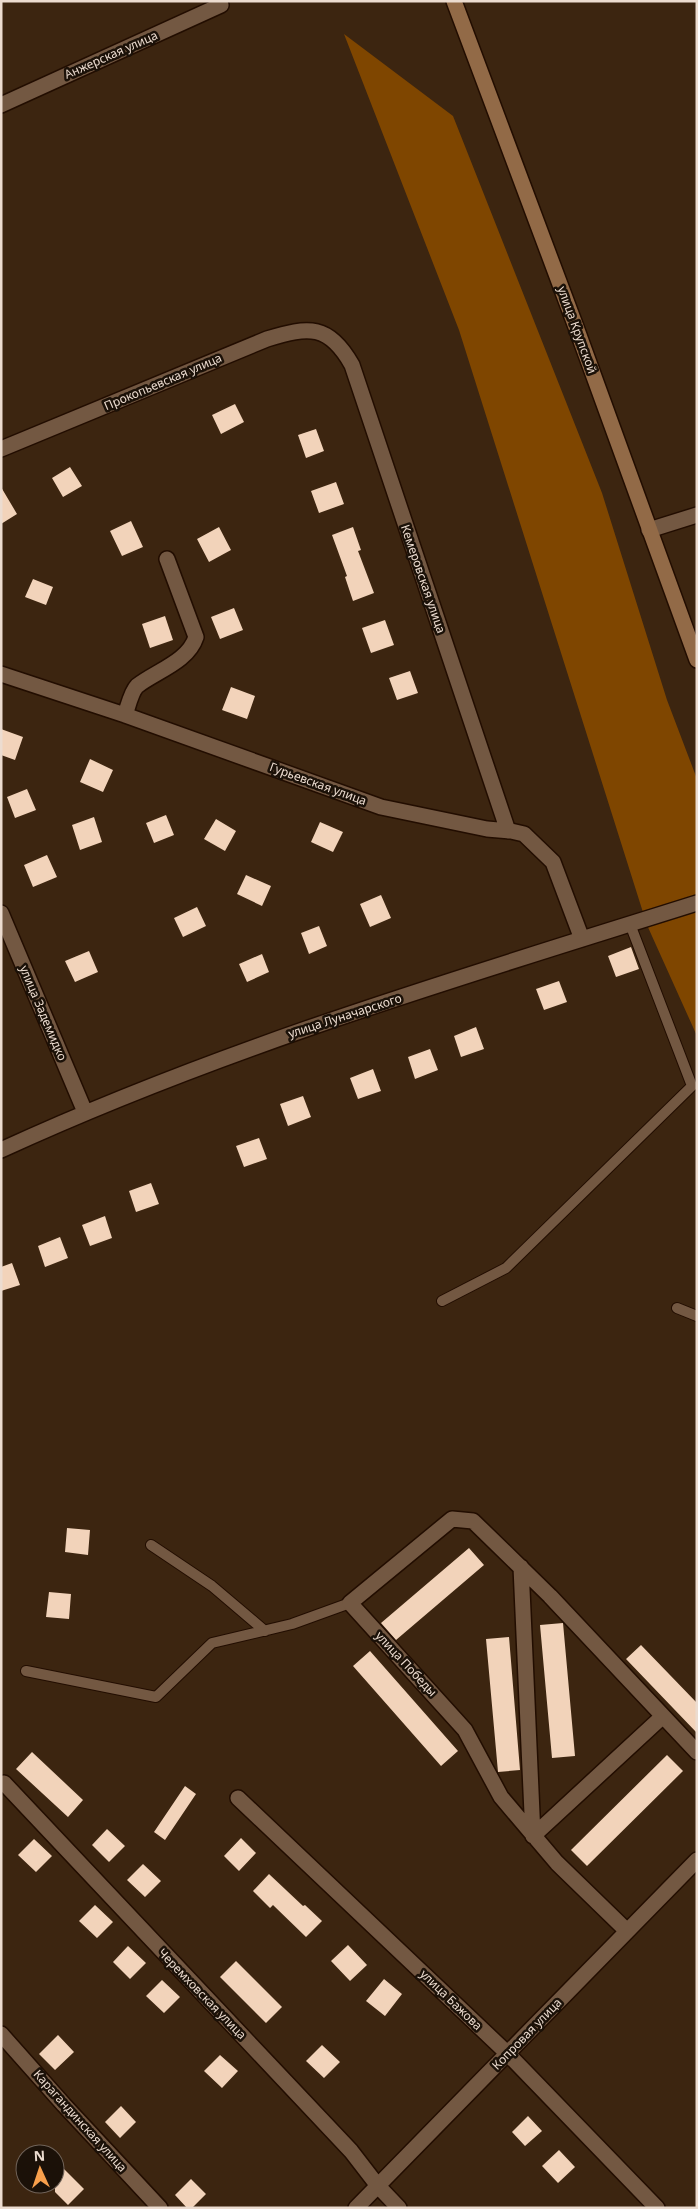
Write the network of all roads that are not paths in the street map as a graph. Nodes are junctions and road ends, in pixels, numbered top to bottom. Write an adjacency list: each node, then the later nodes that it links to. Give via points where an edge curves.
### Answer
1 (454, 1): 7 (street, улица Крупской)
2 (221, 5): 3 (street, Анжерская улица)
3 (1, 105)
4 (327, 336): 5 (street, Прокопьевская улица, via 313,331 294,331 267,339); 12 (street, Кемеровская улица, via 342,348 352,365)
5 (1, 449)
6 (697, 515): 7 (street)
7 (649, 530): 9 (street, улица Крупской)
8 (167, 558): 11 (street, via 196,637 187,653 136,687)
9 (697, 660)
10 (1, 674): 11 (street, Гурьевская улица)
11 (125, 715): 12 (street, Гурьевская улица, via 382,807 487,829)
12 (508, 830): 16 (street, Гурьевская улица, via 524,834 552,862)
13 (697, 903): 15 (street, улица Луначарского)
14 (1, 913): 17 (street, улица Задемидко)
15 (630, 924): 16 (street, улица Луначарского); 19 (lane, via 692,1086 506,1268)
16 (582, 939): 17 (street, улица Луначарского, via 294,1032)
17 (85, 1112): 18 (street, улица Луначарского)
18 (1, 1150)
19 (442, 1301)
20 (677, 1308): 21 (lane)
21 (697, 1316)
22 (151, 1545): 25 (lane, via 212,1586)
23 (521, 1567): 24 (street, via 474,1521 452,1519); 27 (street); 31 (street)
24 (350, 1603): 25 (lane); 31 (street, улица Победы, via 465,1730 501,1797)
25 (265, 1631): 26 (lane, via 212,1643 156,1697)
26 (26, 1671)
27 (663, 1716): 28 (street); 31 (street)
28 (697, 1752)
29 (4, 1783): 36 (street, Черемховская улица, via 351,2151)
30 (238, 1798): 35 (street, улица Бажова)
31 (533, 1836): 33 (street, улица Победы)
32 (697, 1860): 33 (street, Копровая улица)
33 (627, 1931): 35 (street, Копровая улица)
34 (1, 2034): 37 (street, Карагандинская улица)
35 (507, 2054): 36 (street, Копровая улица); 40 (street, улица Бажова)
36 (378, 2186): 38 (street, Копровая улица); 39 (street, Черемховская улица)
37 (160, 2208)
38 (356, 2208)
39 (399, 2208)
40 (657, 2208)

